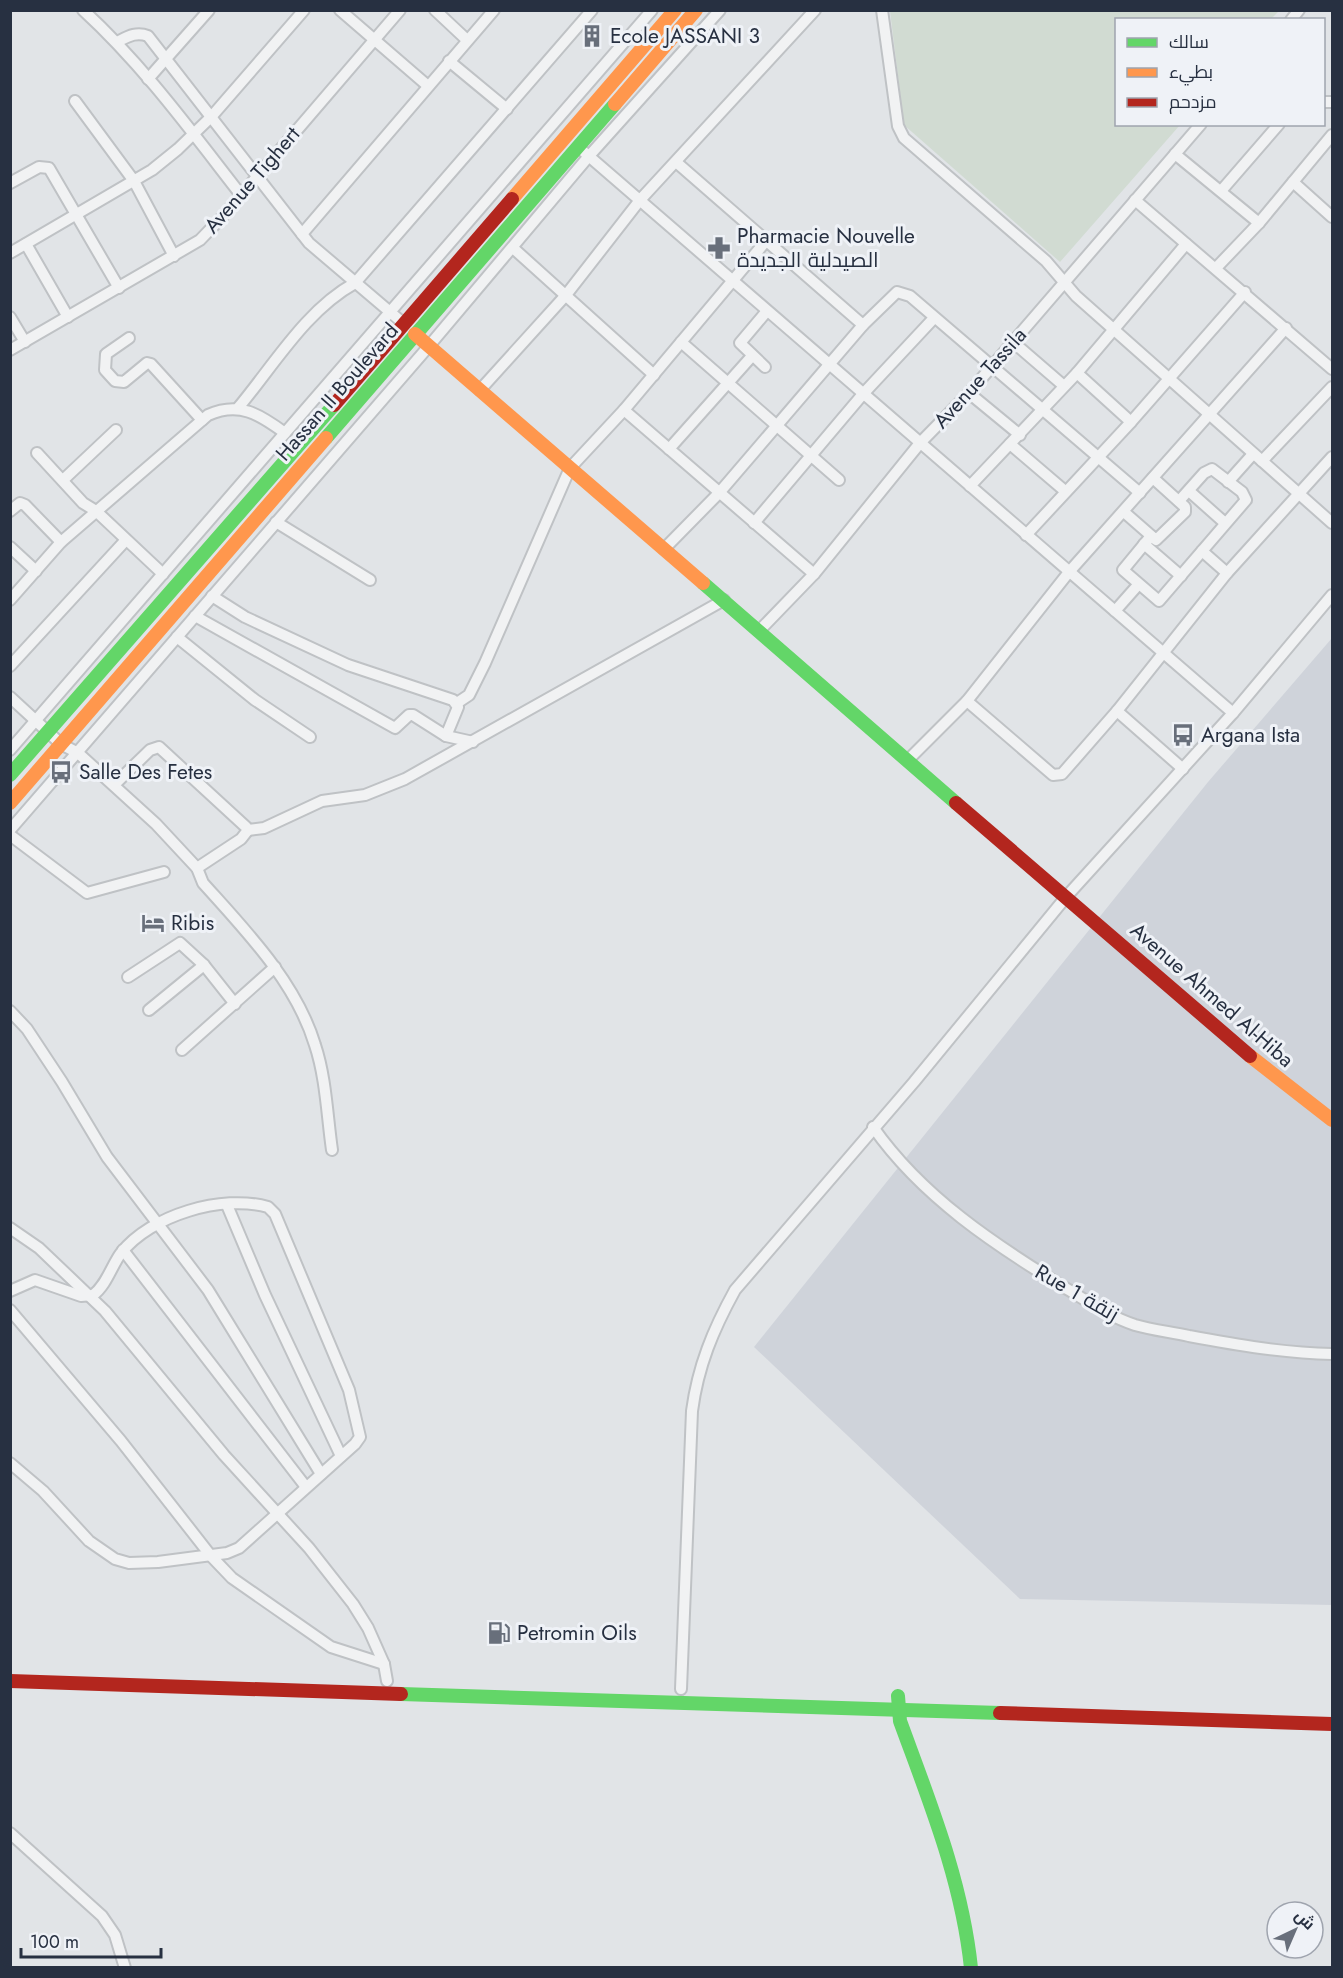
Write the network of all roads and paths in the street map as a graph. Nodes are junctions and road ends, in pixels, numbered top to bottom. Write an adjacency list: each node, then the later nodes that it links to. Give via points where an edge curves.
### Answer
1 (83, 10): 17 (street)
2 (209, 10): 18 (street)
3 (304, 10): 24 (street)
4 (340, 10): 15 (street)
5 (400, 10): 15 (street, Avenue Tighert)
6 (435, 10): 16 (street)
7 (494, 10): 16 (street)
8 (592, 10): 23 (street)
9 (652, 10): 59 (street)
10 (675, 10): 29 (main road, Hassan II Boulevard)
11 (696, 10): 30 (main road, Hassan II Boulevard)
12 (720, 10): 30 (street)
13 (815, 10): 32 (street)
14 (882, 10): 54 (street, via 902,136 1046,261)
15 (374, 40): 21 (street); 33 (street, Avenue Tighert)
16 (467, 40): 19 (street)
17 (117, 42): 18 (street, via 141,33); 20 (street)
18 (167, 59): 20 (street); 24 (street)
19 (449, 61): 21 (street); 23 (street)
20 (148, 79): 27 (street)
21 (428, 86): 44 (street)
22 (75, 101): 34 (street)
23 (507, 109): 53 (street)
24 (212, 116): 27 (street); 33 (street)
25 (1199, 126): 31 (street, Avenue Tassila)
26 (1277, 126): 37 (street)
27 (194, 135): 34 (street); 38 (street)
28 (1332, 135): 35 (street)
29 (566, 136): 30 (street); 63 (main road, Hassan II Boulevard)
30 (583, 151): 39 (street); 48 (street); 67 (main road, Hassan II Boulevard)
31 (1175, 154): 37 (street); 40 (street, Avenue Tassila)
32 (676, 162): 39 (street); 45 (street)
33 (257, 174): 38 (street, Avenue Tighert); 44 (street)
34 (134, 181): 41 (street); 50 (street)
35 (1293, 182): 42 (street); 43 (street)
36 (10, 183): 41 (street, via 45,165)
37 (1221, 191): 43 (street)
38 (241, 195): 50 (street, Avenue Tighert, via 200,240)
39 (640, 200): 52 (street); 57 (street)
40 (1135, 200): 46 (street); 54 (street, Avenue Tassila)
41 (76, 213): 47 (street); 55 (street)
42 (1332, 217)
43 (1259, 223): 51 (street)
44 (302, 234): 53 (street)
45 (766, 241): 52 (street); 64 (street)
46 (1186, 243): 51 (street); 66 (street)
47 (26, 244): 49 (street); 61 (street)
48 (513, 248): 57 (street); 72 (street)
49 (10, 253)
50 (174, 256): 55 (street, Avenue Tighert)
51 (1216, 268): 56 (street)
52 (732, 281): 58 (street); 70 (street)
53 (355, 283): 59 (street); 88 (street, via 319,309)
54 (1065, 283): 66 (street); 71 (street, Avenue Tassila)
55 (119, 288): 61 (street, Avenue Tighert)
56 (1245, 292): 65 (street); 81 (street)
57 (566, 295): 80 (street); 85 (street)
58 (767, 310): 74 (street, via 740,342); 75 (street)
59 (389, 311): 63 (street); 96 (street)
60 (10, 317): 69 (street)
61 (68, 317): 69 (street, Avenue Tighert)
62 (934, 318): 64 (street, via 906,293 897,292); 77 (street); 87 (street)
63 (403, 323): 67 (main road, Avenue Ahmed Al-Hiba); 156 (main road, Hassan II Boulevard)
64 (864, 325): 75 (street)
65 (1286, 328): 78 (street); 91 (street)
66 (1114, 329): 79 (street); 81 (street)
67 (415, 334): 72 (main road, Avenue Ahmed Al-Hiba); 160 (main road, Hassan II Boulevard)
68 (129, 338): 92 (street, via 106,354 105,370 115,381 124,382 147,363 151,364)
69 (25, 342): 73 (street, Avenue Tighert)
70 (681, 342): 80 (street); 82 (street)
71 (1013, 342): 77 (street, Avenue Tassila); 83 (street)
72 (429, 346): 85 (main road, Avenue Ahmed Al-Hiba); 121 (street)
73 (10, 350)
74 (752, 356): 76 (street); 82 (street)
75 (829, 364): 87 (street); 94 (street)
76 (765, 367)
77 (992, 367): 86 (street, Avenue Tassila); 89 (street)
78 (1332, 369)
79 (1077, 373): 83 (street); 93 (street)
80 (654, 375): 90 (street)
81 (1168, 377): 91 (street); 93 (street)
82 (728, 381): 94 (street); 100 (street)
83 (1064, 386): 89 (street)
84 (1332, 387): 105 (street)
85 (480, 390): 106 (main road, Avenue Ahmed Al-Hiba)
86 (969, 393): 97 (street); 98 (street, Avenue Tassila)
87 (863, 394): 98 (street); 102 (street)
88 (238, 408): 92 (street, via 222,409); 96 (street, via 259,414)
89 (1042, 409): 97 (street); 103 (street)
90 (624, 410): 100 (street); 106 (street)
91 (1208, 414): 105 (street); 107 (street)
92 (202, 420): 118 (street)
93 (1131, 422): 103 (street)
94 (776, 426): 102 (street); 114 (street)
95 (116, 430): 108 (street)
96 (285, 433): 135 (street)
97 (1020, 435): 99 (street)
98 (920, 443): 111 (street); 136 (street, Avenue Tassila)
99 (1010, 444): 111 (street); 112 (street)
100 (669, 449): 114 (street)
101 (37, 453): 108 (street)
102 (811, 456): 109 (street); 123 (street)
103 (1097, 456): 112 (street); 115 (street)
104 (1332, 457): 116 (street)
105 (1258, 458): 110 (street); 116 (street)
106 (570, 468): 130 (main road, Avenue Ahmed Al-Hiba); 152 (street, via 485,663 469,695)
107 (1153, 478): 115 (street); 117 (street)
108 (63, 480): 118 (street, via 83,503)
109 (839, 480)
110 (1228, 482): 113 (street, via 1216,470 1209,469); 124 (street, via 1246,500)
111 (970, 486): 125 (street)
112 (1065, 491): 125 (street)
113 (1189, 491): 117 (street); 124 (street)
114 (719, 493): 123 (street); 130 (street)
115 (1140, 493): 120 (street)
116 (1300, 495): 122 (street); 134 (street)
117 (1179, 501): 126 (street, via 1185,512 1160,539)
118 (96, 511): 127 (street); 128 (street)
119 (10, 512): 128 (street, via 20,503 25,505)
120 (1124, 512): 126 (street); 133 (street)
121 (276, 522): 138 (street); 141 (street)
122 (1332, 522)
123 (754, 523): 136 (street)
124 (1225, 523): 131 (street)
125 (1026, 535): 133 (street)
126 (1148, 540): 137 (street); 139 (street, via 1123,568)
127 (125, 541): 135 (street); 149 (street)
128 (61, 542): 132 (street)
129 (10, 547): 132 (street)
130 (664, 549): 143 (main road, Avenue Ahmed Al-Hiba)
131 (1202, 551): 134 (street); 137 (street)
132 (36, 571): 142 (street)
133 (1069, 572): 144 (street); 151 (street)
134 (1227, 573): 148 (street)
135 (163, 574): 155 (street)
136 (814, 574): 146 (street, Avenue Tassila)
137 (1181, 576): 139 (street, via 1159,602)
138 (370, 580)
139 (1138, 585): 144 (street)
140 (1332, 595): 154 (street)
141 (212, 596): 145 (street); 152 (street, via 245,617 348,665)
142 (10, 600)
143 (724, 600): 146 (main road, Avenue Ahmed Al-Hiba); 159 (street)
144 (1115, 611): 148 (street)
145 (195, 616): 147 (street); 157 (street, via 395,728 413,715)
146 (759, 631): 163 (main road, Avenue Ahmed Al-Hiba)
147 (177, 638): 158 (street, via 255,700); 162 (street)
148 (1162, 652): 153 (street); 154 (street)
149 (10, 666)
150 (10, 697): 155 (street)
151 (967, 701): 153 (street, via 1058,776); 163 (street)
152 (457, 703): 157 (street)
153 (1117, 711): 164 (street)
154 (1233, 713): 164 (street)
155 (36, 720): 156 (street); 161 (street)
156 (48, 732): 160 (street); 165 (main road, Hassan II Boulevard)
157 (446, 736): 159 (street)
158 (310, 737)
159 (473, 742): 168 (street, via 405,779 365,795 322,801 264,828)
160 (61, 744): 162 (street); 167 (main road, Hassan II Boulevard)
161 (10, 750)
162 (78, 753): 166 (street); 169 (street)
163 (908, 760): 172 (main road, Avenue Ahmed Al-Hiba)
164 (1183, 769): 172 (street)
165 (10, 775)
166 (114, 785): 168 (street, via 150,750 159,747); 170 (street)
167 (10, 803)
168 (248, 830): 170 (street, via 241,839)
169 (10, 832): 171 (street, via 87,893)
170 (197, 868): 174 (street, via 203,883)
171 (164, 872)
172 (1066, 897): 180 (main road, Avenue Ahmed Al-Hiba, via 1254,1060); 181 (street)
173 (204, 965): 175 (street, via 180,943); 176 (street); 177 (street)
174 (276, 967): 176 (street); 182 (street, via 315,1044)
175 (128, 977)
176 (235, 1004): 179 (street)
177 (149, 1010)
178 (10, 1011): 184 (street, via 27,1029 107,1157)
179 (182, 1050)
180 (1332, 1120)
181 (873, 1127): 190 (street, Rue 1 زنقة, via 914,1176 953,1210 1016,1257 1113,1316 1136,1326 1231,1344); 201 (street, via 735,1290 706,1349 692,1411)
182 (332, 1150)
183 (227, 1205): 184 (street, via 189,1210); 191 (street); 191 (street, via 263,1206 275,1214 355,1409 360,1437)
184 (158, 1222): 186 (street); 193 (street, via 213,1297)
185 (10, 1228): 188 (street, via 39,1248)
186 (123, 1250): 188 (street, via 97,1292); 194 (street)
187 (10, 1291): 188 (street, via 35,1280)
188 (89, 1296): 195 (street)
189 (10, 1310): 196 (street, via 121,1441)
190 (1332, 1354)
191 (340, 1456): 193 (street)
192 (10, 1463): 196 (street, via 43,1491 89,1541 115,1559 129,1563)
193 (321, 1474): 194 (street)
194 (306, 1487): 195 (street)
195 (277, 1514): 196 (street, via 239,1548); 197 (street, via 353,1604)
196 (211, 1556): 197 (street, via 232,1578 305,1631 339,1650)
197 (384, 1664): 200 (street)
198 (10, 1668): 200 (main road)
199 (10, 1680): 202 (main road)
200 (387, 1681): 201 (main road)
201 (681, 1689): 202 (main road)
202 (898, 1702): 203 (main road); 204 (main road); 207 (main road, via 904,1732 955,1868)
203 (1332, 1710)
204 (1332, 1724)
205 (10, 1833): 206 (street, via 102,1916 115,1935)
206 (125, 1968)
207 (971, 1968)

